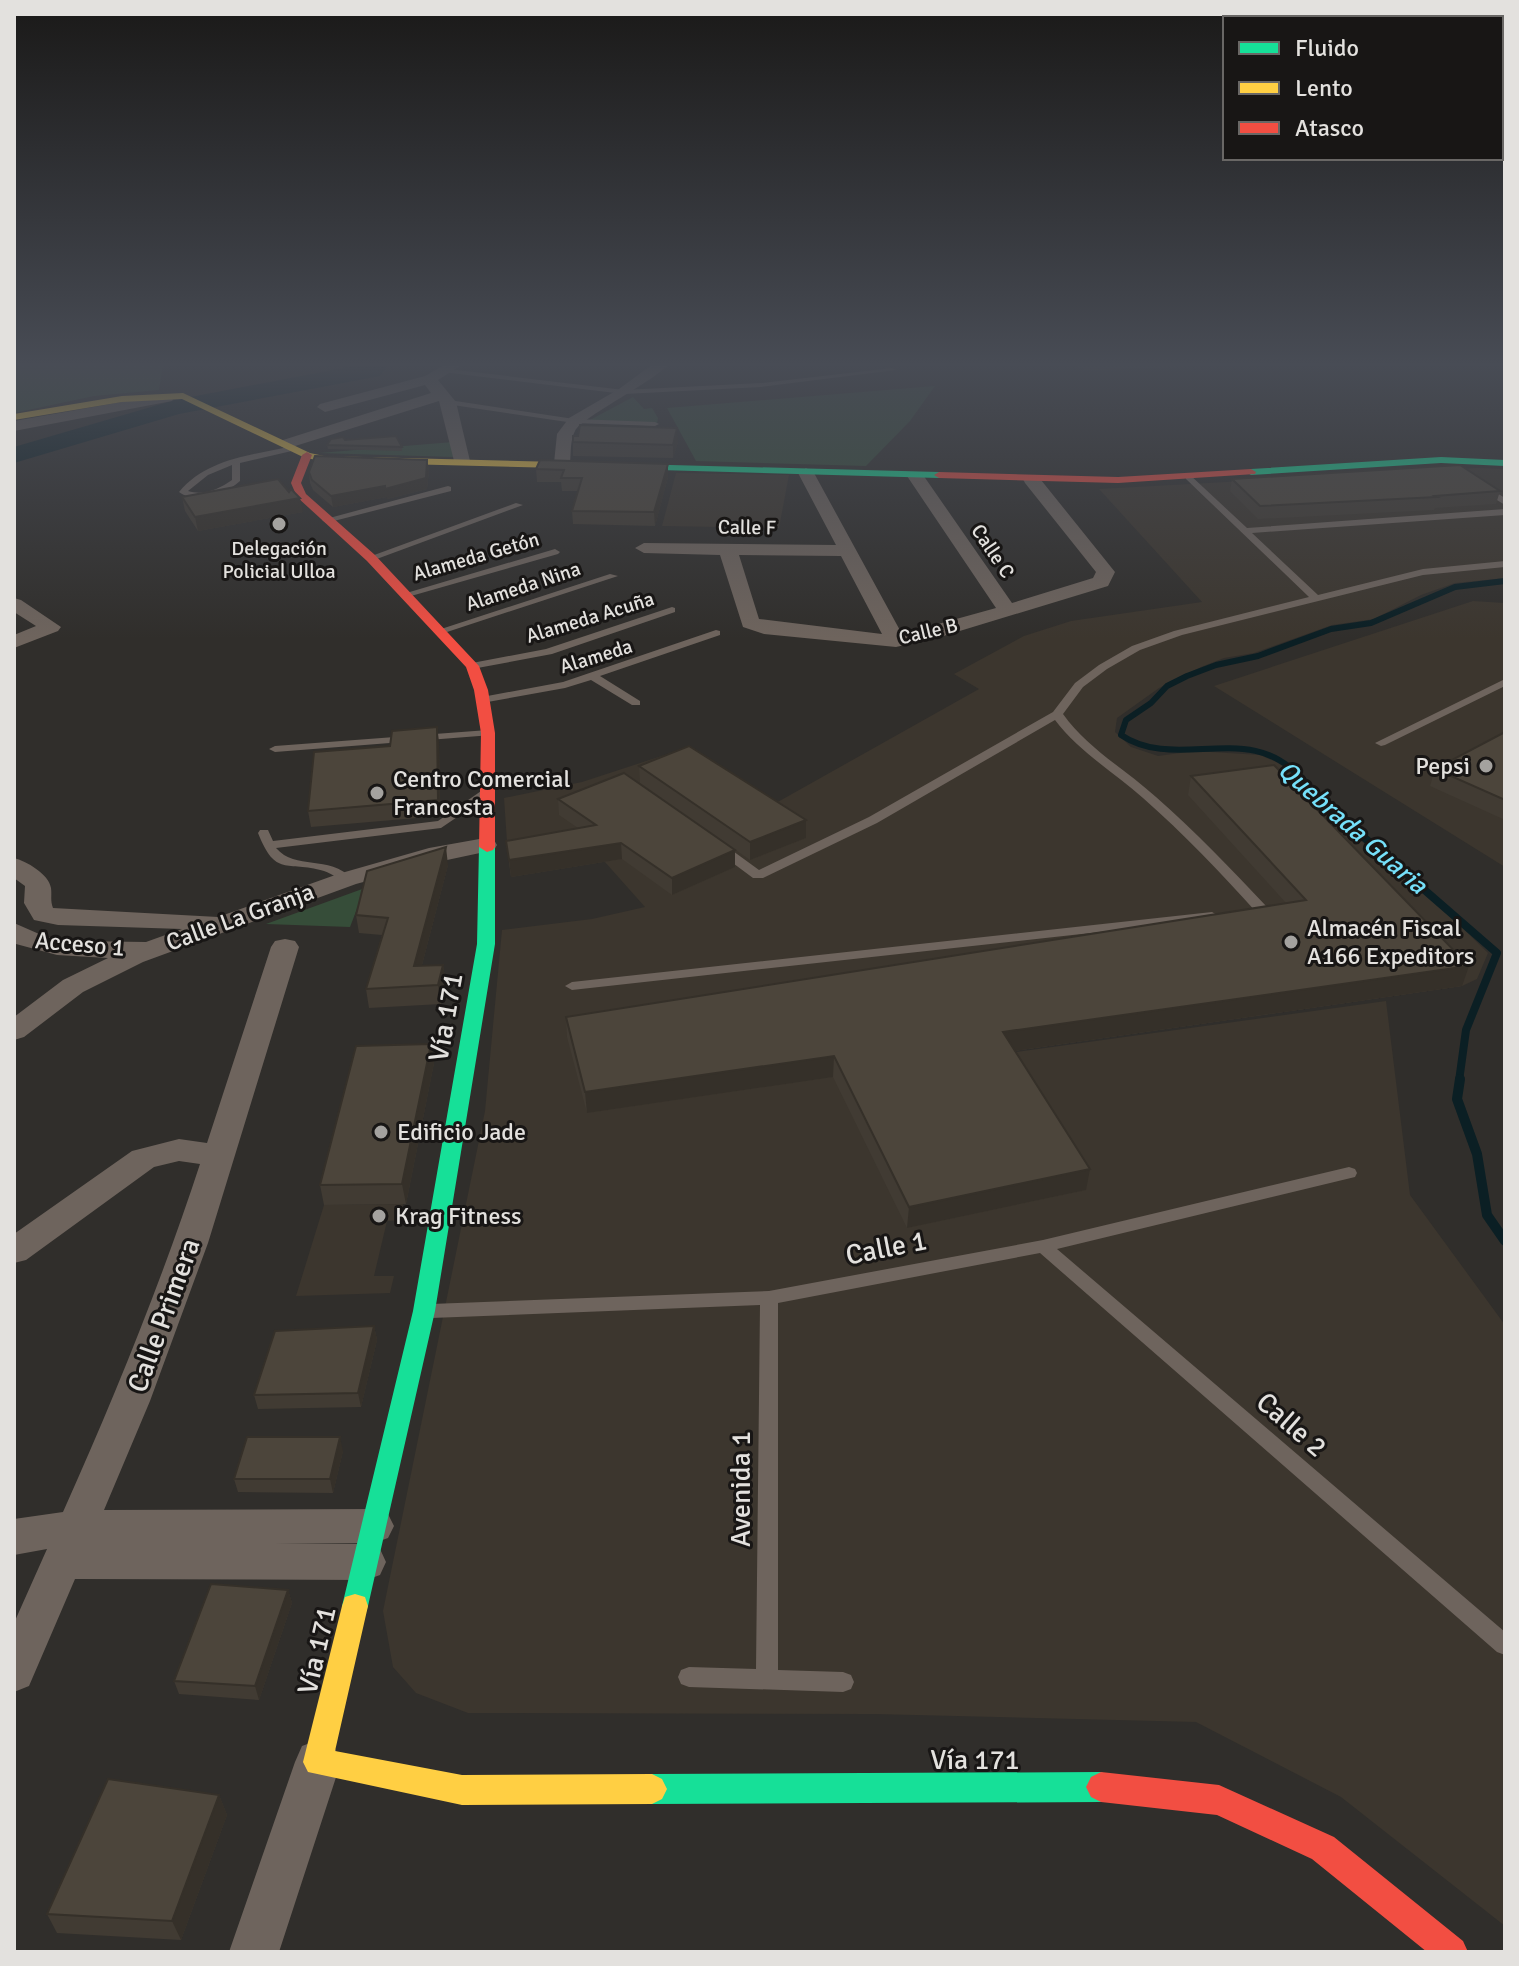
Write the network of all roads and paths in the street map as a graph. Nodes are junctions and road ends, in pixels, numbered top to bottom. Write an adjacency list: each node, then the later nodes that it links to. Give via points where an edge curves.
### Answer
1 (267, 456): 8 (lane)
2 (296, 456): 21 (main road, Vía 171, via 297,488)
3 (315, 456): 7 (main road)
4 (461, 456): 7 (street)
5 (563, 456): 9 (street)
6 (1441, 460): 10 (main road); 12 (lane); 14 (main road)
7 (462, 461): 9 (main road)
8 (236, 463): 8 (lane, via 203,473 183,492 193,496 228,487 236,481)
9 (562, 463): 11 (main road)
10 (1505, 463)
11 (806, 473): 13 (main road); 25 (street)
12 (1461, 473)
13 (915, 476): 15 (main road); 34 (street, Calle C)
14 (1189, 477): 15 (main road); 22 (lane)
15 (1031, 479): 34 (street, Calle B, via 1106,572 1101,582)
16 (1471, 480): 18 (lane)
17 (448, 489): 21 (lane)
18 (1505, 502)
19 (519, 505): 27 (lane)
20 (1505, 512): 22 (lane)
21 (326, 520): 27 (main road, Vía 171)
22 (1243, 531): 31 (lane)
23 (644, 548): 24 (street, Calle F)
24 (728, 549): 25 (street, Calle F); 37 (street, Calle B, via 750,623)
25 (849, 551): 37 (street)
26 (555, 552): 30 (lane, Alameda Getón)
27 (371, 558): 30 (main road, Vía 171)
28 (1505, 564): 31 (lane, via 1423,572)
29 (613, 576): 35 (lane, Alameda Nina)
30 (408, 594): 35 (main road, Vía 171)
31 (1316, 599): 44 (lane, via 1136,648 1079,685)
32 (14, 604): 38 (street, via 51,627)
33 (672, 610): 39 (lane, Alameda Acuña, via 548,652)
34 (1007, 610): 37 (street, Calle B)
35 (443, 630): 39 (main road, Vía 171)
36 (716, 633): 40 (lane, Alameda)
37 (896, 641)
38 (14, 642)
39 (472, 666): 42 (main road, Vía 171)
40 (592, 676): 42 (lane, Alameda); 43 (lane)
41 (1505, 682): 46 (lane)
42 (482, 700): 45 (main road, Vía 171)
43 (636, 703)
44 (1057, 714): 50 (lane, via 910,801 758,875); 53 (lane, via 1072,737 1134,784 1262,910)
45 (488, 733): 47 (lane); 48 (main road, Vía 171)
46 (1381, 743)
47 (275, 749)
48 (488, 789): 49 (main road, Vía 171); 52 (lane, via 441,824 266,839 284,862 327,865)
49 (485, 845): 52 (street, Calle La Granja); 66 (main road, Vía 171, via 486,944)
50 (716, 845)
51 (14, 866): 55 (street, Acceso 1, via 38,884 37,903 43,914)
52 (347, 879): 55 (street, Calle La Granja)
53 (1246, 912)
54 (1231, 914): 59 (lane)
55 (221, 922): 58 (street, Calle La Granja)
56 (14, 931): 58 (street, Acceso 1, via 38,945)
57 (285, 947): 61 (street, Calle Primera)
58 (150, 950): 60 (street, Calle La Granja, via 73,986)
59 (572, 986)
60 (14, 1031)
61 (219, 1156): 64 (street, via 179,1150 143,1159); 68 (street, Calle Primera, via 131,1401)
62 (1349, 1173): 63 (lane, Calle 1)
63 (1043, 1246): 65 (lane, Calle 1); 70 (lane, Calle 2)
64 (14, 1251)
65 (769, 1298): 66 (lane, Calle 1); 73 (lane, Avenida 1)
66 (424, 1311): 69 (main road, Vía 171)
67 (14, 1537): 68 (street)
68 (71, 1544): 69 (street); 71 (street, Calle Primera)
69 (370, 1544): 75 (main road, Vía 171)
70 (1505, 1645)
71 (14, 1672)
72 (689, 1677): 73 (lane)
73 (767, 1680): 74 (lane)
74 (843, 1682)
75 (318, 1762): 76 (street); 77 (main road, Vía 171, via 462,1790 1116,1787 1219,1800 1323,1848)
76 (254, 1952)
77 (1452, 1952)

